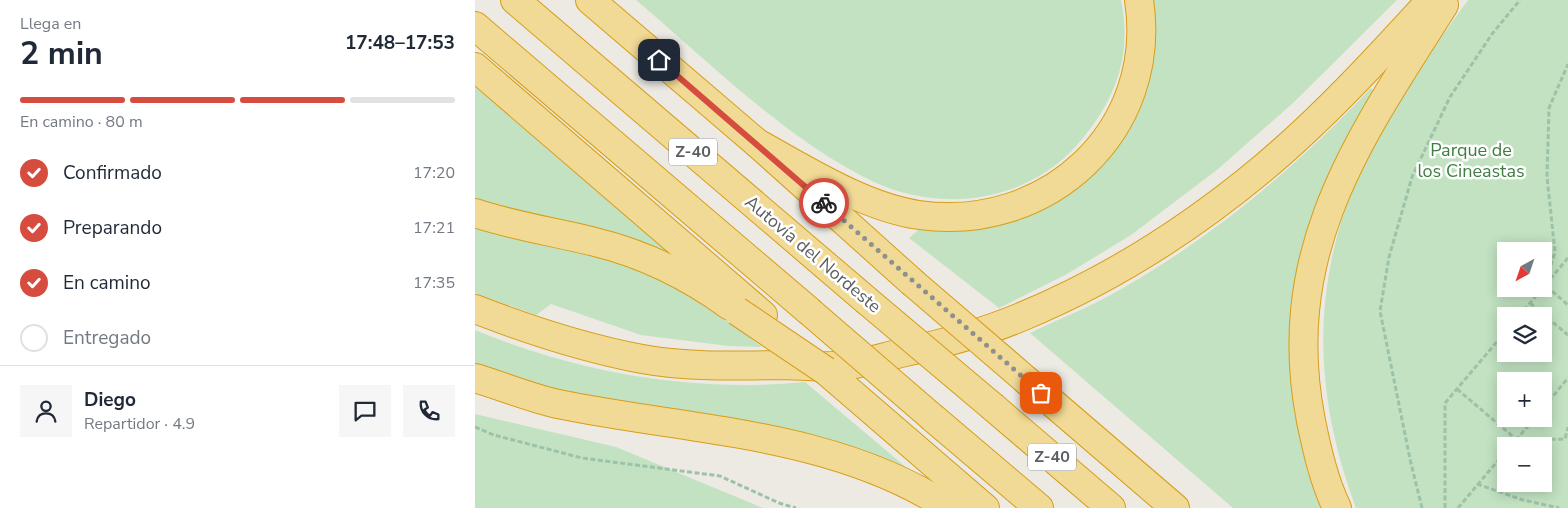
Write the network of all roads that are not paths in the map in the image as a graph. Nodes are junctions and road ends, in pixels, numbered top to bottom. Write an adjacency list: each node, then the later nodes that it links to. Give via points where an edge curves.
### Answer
1 (590, 0): 8 (highway)
2 (1139, 0): 8 (highway, via 1142,20 1138,64 1130,95 1114,130 1093,156 1062,183 1027,202 955,218 917,215 878,204)
3 (1431, 0): 10 (highway, via 1360,78 1310,126 1207,212 1161,243 1075,292 1019,318 941,344 848,365 711,366 643,359 578,344 528,330)
4 (1447, 0): 18 (highway, via 1380,104 1354,152 1331,203 1317,247 1306,299 1303,350 1307,399 1318,452)
5 (518, 2): 16 (highway, Autovía del Nordeste / Z-40, bridge)
6 (478, 29): 15 (highway, Z-40, bridge)
7 (475, 67): 11 (highway)
8 (757, 144): 17 (highway, bridge)
9 (475, 213): 11 (highway, via 596,242 649,259)
10 (475, 309)
11 (750, 313): 14 (highway, bridge, via 889,423)
12 (475, 378): 13 (highway, via 557,404 789,444 827,454 894,477)
13 (949, 508)
14 (985, 508)
15 (1039, 508)
16 (1111, 508)
17 (1175, 508)
18 (1337, 508)

